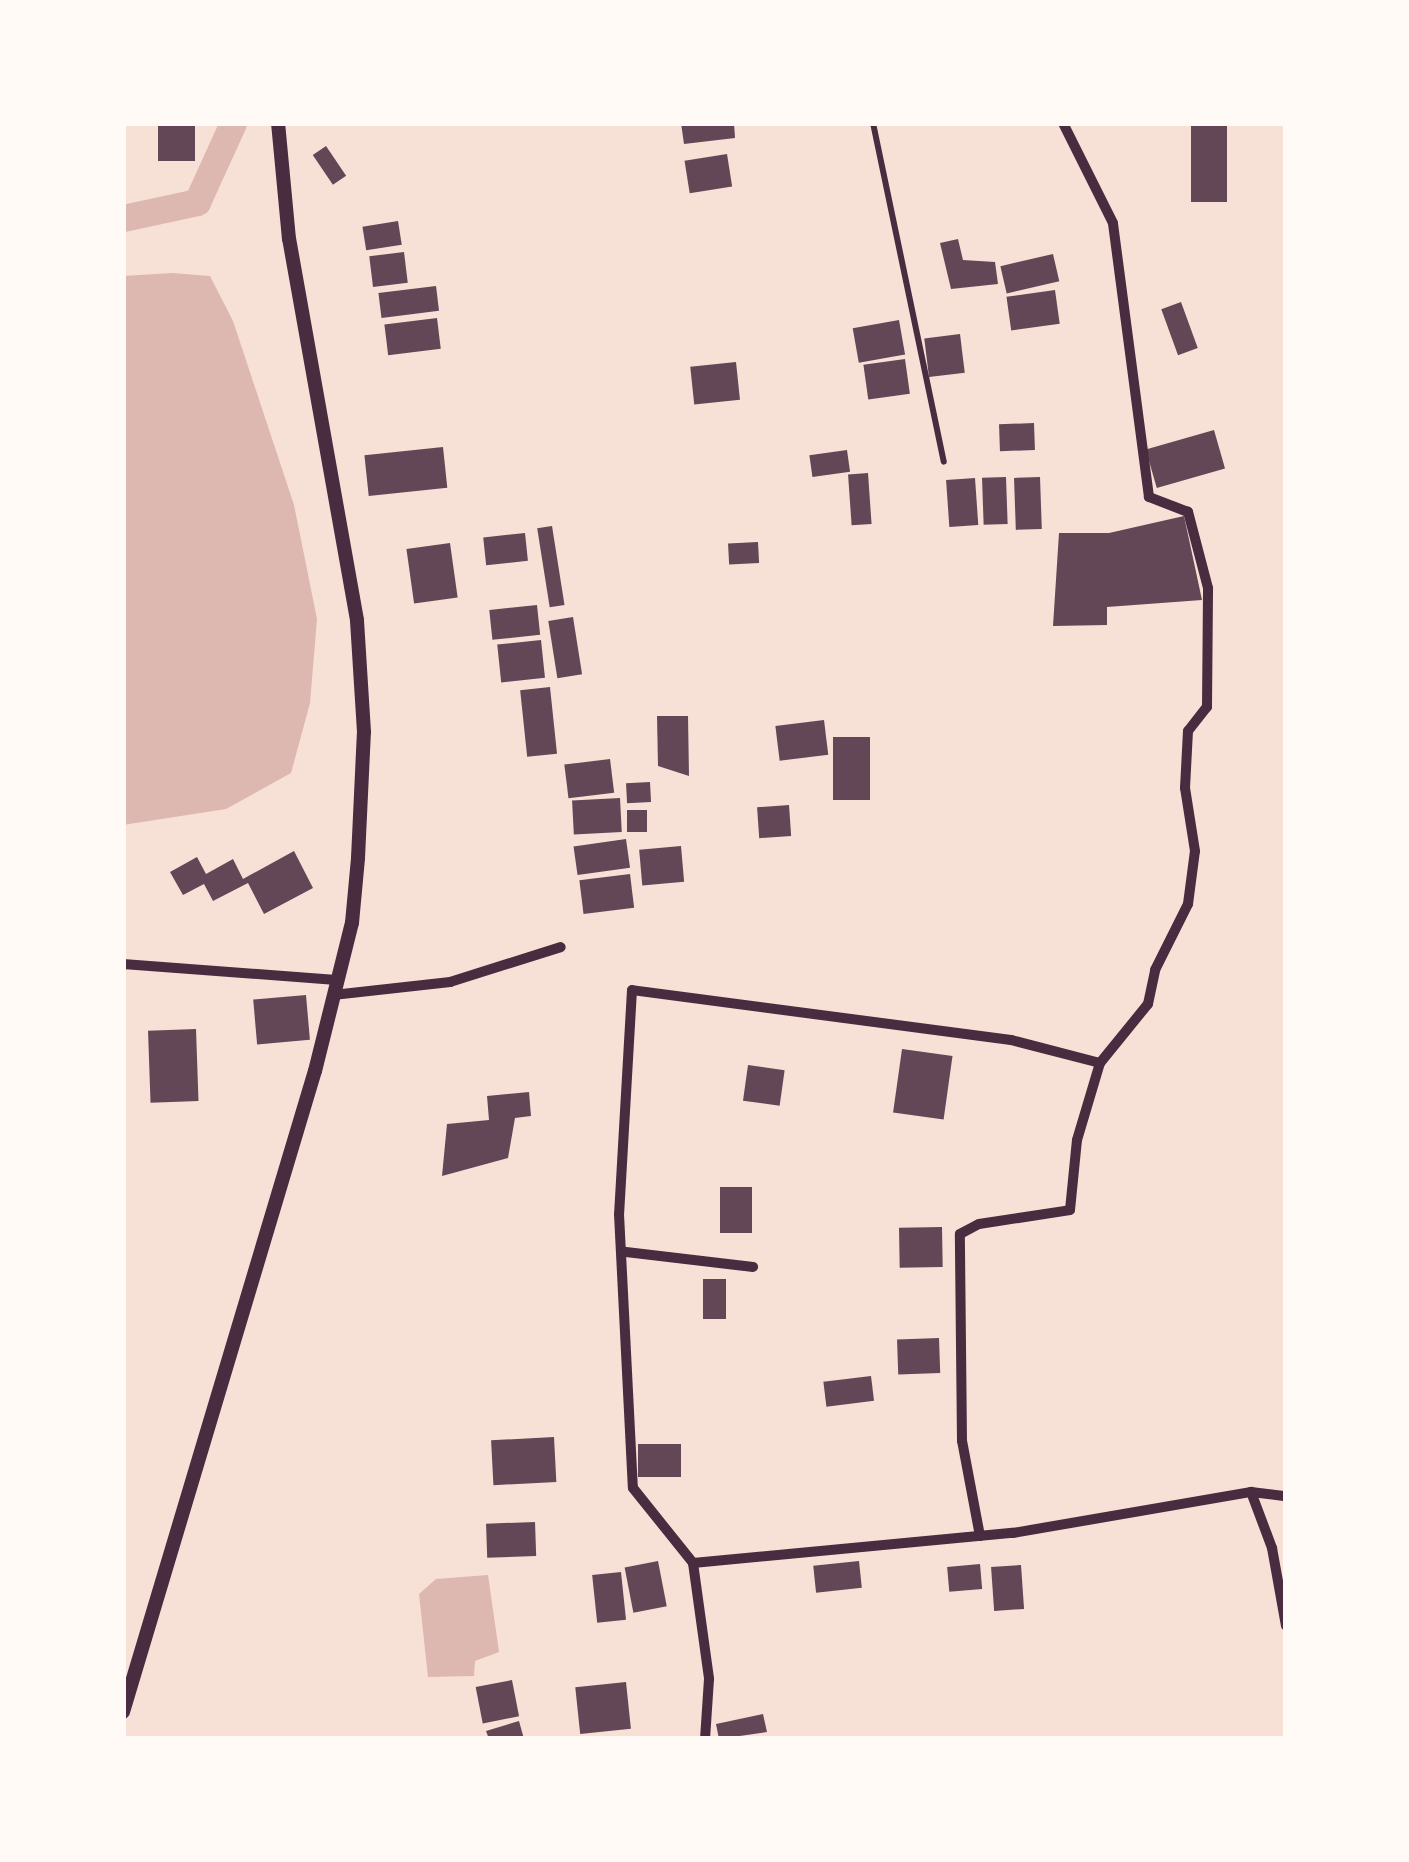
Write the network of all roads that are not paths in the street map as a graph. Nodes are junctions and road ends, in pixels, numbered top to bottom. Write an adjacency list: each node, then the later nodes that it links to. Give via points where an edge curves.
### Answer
1 (278, 123): 7 (street, via 362,687 358,858)
2 (873, 123): 4 (lane)
3 (1063, 123): 8 (street, via 1113,223 1149,497 1188,512 1208,588 1207,707 1188,731 1185,788 1196,851 1188,904 1155,970 1148,1004)
4 (944, 462)
5 (560, 947): 7 (street, via 450,982)
6 (123, 964): 7 (street)
7 (334, 987): 16 (street)
8 (1100, 1063): 9 (street, via 1011,1040 632,990 619,1214); 13 (street, via 1076,1141 1070,1210 960,1234 962,1442)
9 (626, 1252): 10 (street); 14 (street, via 633,1488)
10 (753, 1267)
11 (1251, 1492): 12 (street); 13 (street); 15 (street, via 1272,1548)
12 (1286, 1496)
13 (980, 1536): 14 (street)
14 (693, 1563): 17 (street, via 709,1679)
15 (1286, 1626)
16 (123, 1712)
17 (705, 1739)

